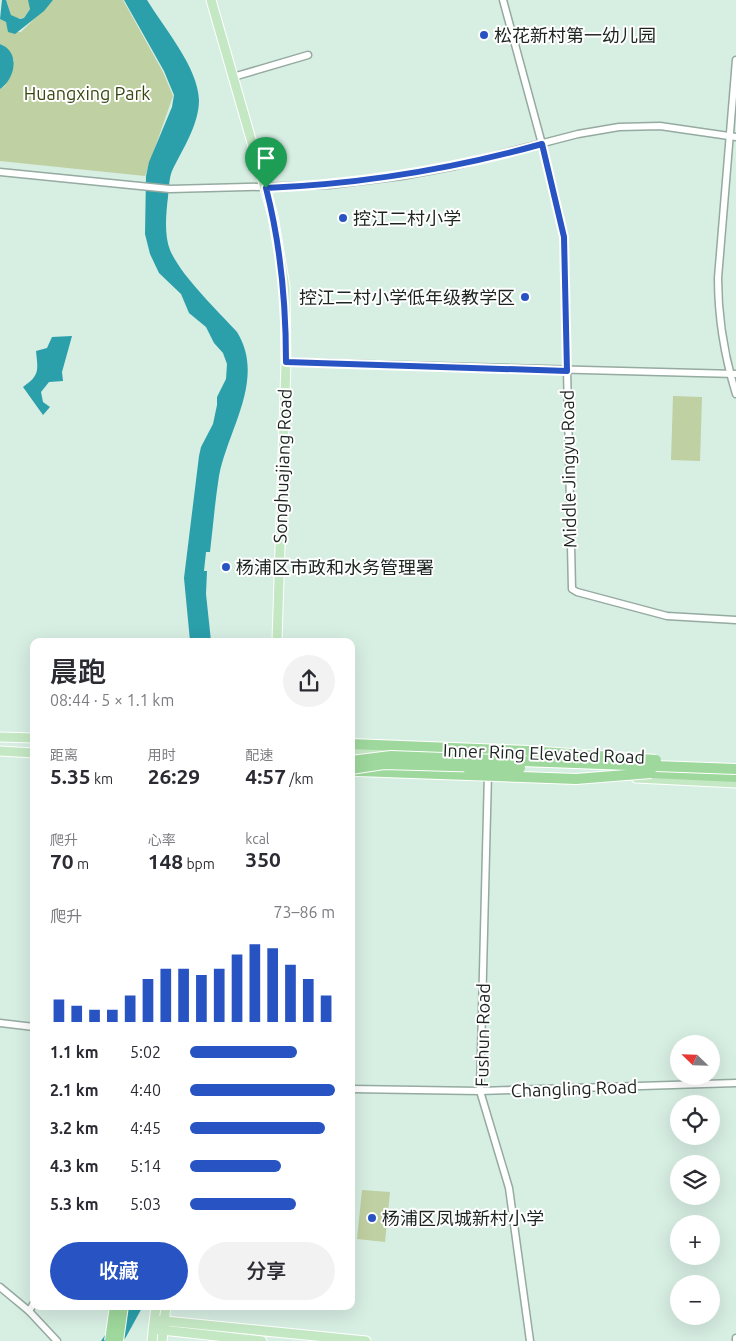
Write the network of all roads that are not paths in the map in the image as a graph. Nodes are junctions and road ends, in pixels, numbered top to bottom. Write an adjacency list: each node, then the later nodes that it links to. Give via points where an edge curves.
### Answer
1 (211, 0): 5 (main road, Songhuajiang Road)
2 (503, 0): 7 (street, Middle Jingyu Road)
3 (308, 54): 5 (street)
4 (736, 60): 6 (street)
5 (233, 77): 9 (main road, Songhuajiang Road)
6 (733, 136): 7 (street, via 660,126 619,127); 12 (street, via 718,312)
7 (542, 144): 9 (street, via 402,176 329,185); 11 (street, Middle Jingyu Road, via 564,237)
8 (0, 172): 9 (street, via 170,189)
9 (266, 188): 10 (main road, Songhuajiang Road, via 285,286)
10 (286, 362): 11 (street); 15 (main road, Songhuajiang Road)
11 (567, 371): 12 (street); 14 (street, Middle Jingyu Road, via 572,586 577,592 667,616)
12 (733, 374): 13 (street)
13 (736, 394)
14 (736, 620)
15 (277, 638)
16 (0, 737): 17 (main road)
17 (30, 738)
18 (355, 744): 28 (highway, bridge, via 608,755)
19 (355, 750): 22 (main road)
20 (0, 751): 21 (main road)
21 (30, 753)
22 (488, 754): 24 (main road); 30 (street, Fushun Road)
23 (355, 760): 28 (highway, Inner Ring Elevated Road, bridge, via 391,756)
24 (736, 765)
25 (355, 768): 31 (highway, Inner Ring Elevated Road, bridge, via 384,764)
26 (355, 769): 30 (main road)
27 (355, 769): 31 (highway, bridge, via 593,778)
28 (722, 769): 29 (highway, Inner Ring Elevated Road, bridge)
29 (736, 770)
30 (488, 771): 33 (main road); 38 (street, Fushun Road)
31 (651, 773): 32 (highway, Inner Ring Elevated Road)
32 (736, 777)
33 (736, 783)
34 (0, 1023): 35 (street)
35 (30, 1027)
36 (736, 1083): 38 (street, Changling Road)
37 (355, 1090): 38 (street, Changling Road)
38 (480, 1091): 56 (street, Fushun Road, via 509,1188)
39 (0, 1287): 44 (street)
40 (114, 1310): 50 (highway, bridge)
41 (122, 1310): 51 (highway, bridge)
42 (155, 1310): 45 (main road)
43 (165, 1310): 46 (main road)
44 (29, 1311): 49 (street)
45 (154, 1320): 46 (main road); 47 (main road)
46 (164, 1320): 48 (main road); 55 (main road)
47 (154, 1329): 48 (main road); 52 (main road)
48 (163, 1330): 53 (main road); 54 (main road)
49 (57, 1341)
50 (110, 1341)
51 (118, 1341)
52 (152, 1341)
53 (162, 1341)
54 (262, 1341)
55 (366, 1341)
56 (530, 1341)

